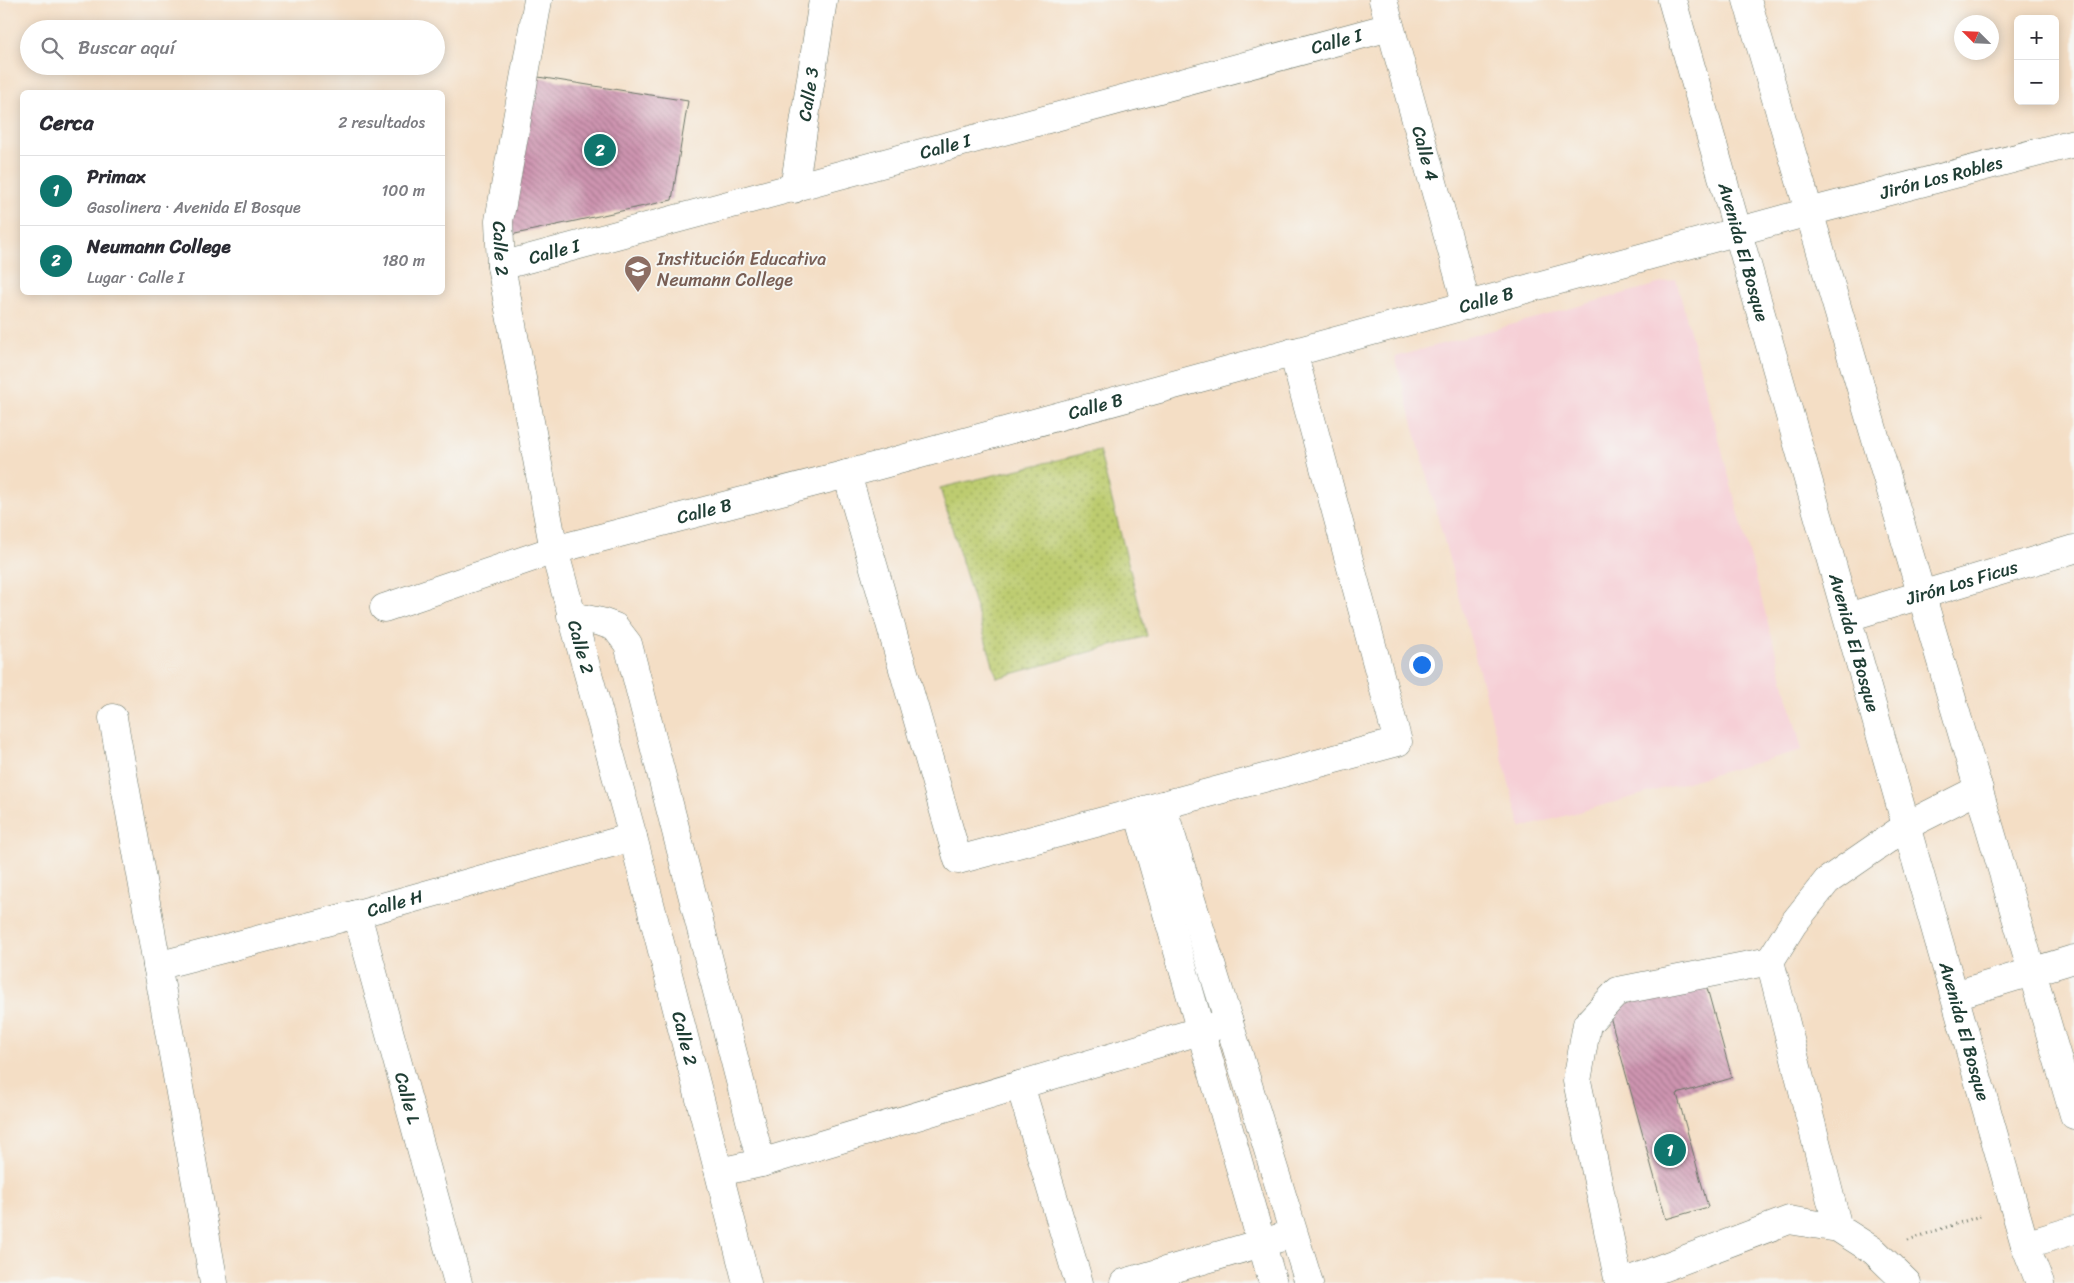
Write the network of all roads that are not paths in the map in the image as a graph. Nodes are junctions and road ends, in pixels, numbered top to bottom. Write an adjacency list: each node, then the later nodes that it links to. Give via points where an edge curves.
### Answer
1 (538, 0): 11 (street, Calle 2, via 498,221)
2 (822, 0): 8 (street, Calle 3)
3 (1383, 0): 6 (street, Calle 4)
4 (1672, 0): 10 (street, Avenida El Bosque)
5 (1747, 0): 9 (street)
6 (1390, 27): 8 (street, Calle I); 12 (street, Calle 4)
7 (2074, 143): 9 (street, Jirón Los Robles)
8 (794, 189): 11 (street, Calle I)
9 (1809, 212): 10 (street, Calle B); 17 (street)
10 (1739, 231): 12 (street, Calle B); 20 (street, Avenida El Bosque)
11 (501, 266): 16 (street, Calle 2)
12 (1467, 306): 13 (street, Calle B)
13 (1292, 352): 14 (street, Calle B); 23 (street, via 1398,742)
14 (847, 474): 16 (street, Calle B); 23 (street, via 958,860)
15 (2074, 549): 17 (street, Jirón Los Ficus)
16 (554, 550): 18 (street, Calle B); 19 (street, Calle 2)
17 (1922, 594): 20 (street, Jirón Los Ficus); 22 (street)
18 (384, 608)
19 (571, 616): 25 (street, Calle 2); 36 (street, via 615,627 628,644)
20 (1848, 617): 24 (street, Avenida El Bosque)
21 (113, 718): 29 (street)
22 (1979, 789): 24 (street); 30 (street)
23 (1150, 809): 32 (street); 33 (street)
24 (1908, 825): 28 (street, via 1827,881 1793,924); 31 (street, Avenida El Bosque)
25 (632, 837): 26 (street, Calle H); 37 (street, Calle 2)
26 (357, 914): 29 (street, Calle H); 44 (street, Calle L)
27 (2074, 959): 30 (street)
28 (1770, 961): 38 (street); 50 (street, via 1618,991 1587,1024 1577,1081)
29 (157, 966): 43 (street)
30 (2032, 972): 31 (street); 35 (street)
31 (1955, 995): 42 (street, Avenida El Bosque)
32 (1229, 1022): 33 (street); 40 (street)
33 (1201, 1030): 34 (street); 41 (street)
34 (1020, 1085): 36 (street); 46 (street)
35 (2074, 1115)
36 (761, 1163): 37 (street)
37 (719, 1172): 45 (street, Calle 2)
38 (1838, 1228): 50 (street, via 1790,1220); 51 (street, via 1874,1251)
39 (2074, 1230): 42 (street)
40 (1294, 1234): 41 (street); 49 (street)
41 (1262, 1244): 47 (street); 48 (street)
42 (2025, 1245): 52 (street, Avenida El Bosque)
43 (214, 1283)
44 (458, 1283)
45 (747, 1283)
46 (1079, 1283)
47 (1124, 1283)
48 (1273, 1283)
49 (1309, 1283)
50 (1621, 1283)
51 (1908, 1283)
52 (2040, 1283)

